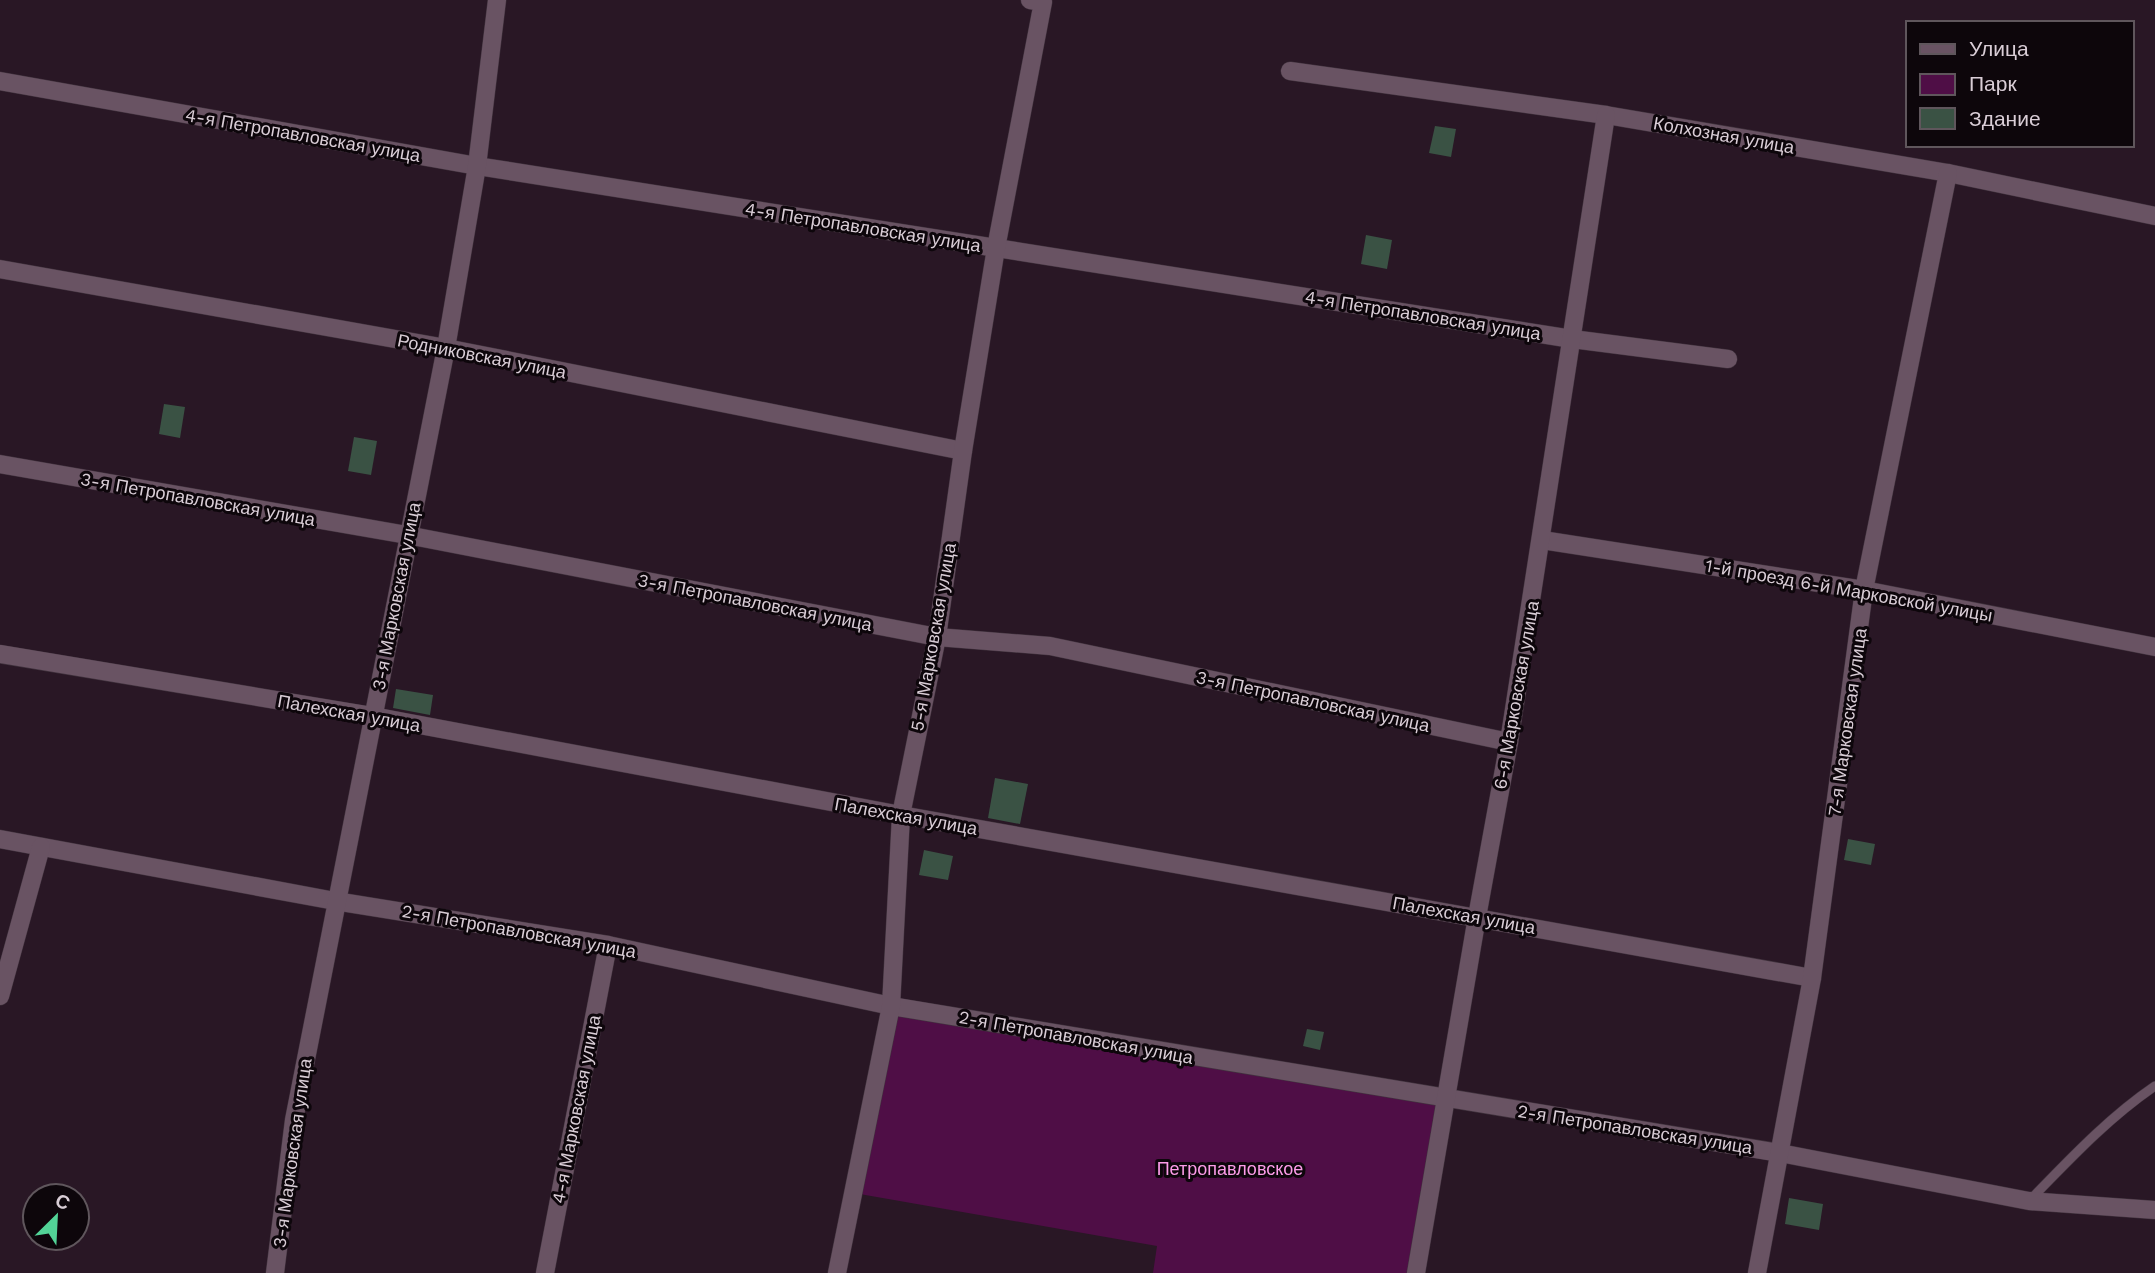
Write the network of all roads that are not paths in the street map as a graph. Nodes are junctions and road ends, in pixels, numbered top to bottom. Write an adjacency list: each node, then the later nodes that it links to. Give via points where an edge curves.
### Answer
1 (497, 0): 6 (street, 3-я Марковская улица)
2 (1036, 1): 9 (street, 5-я Марковская улица)
3 (1290, 71): 5 (street, Колхозная улица)
4 (0, 81): 6 (street, 4-я Петропавловская улица)
5 (1606, 115): 7 (street, Колхозная улица); 11 (street, 6-я Марковская улица)
6 (477, 166): 9 (street, 4-я Петропавловская улица); 12 (street, 3-я Марковская улица)
7 (1948, 173): 8 (street, Колхозная улица); 18 (street, 7-я Марковская улица)
8 (2155, 216)
9 (996, 248): 11 (street, 4-я Петропавловская улица); 14 (street, 5-я Марковская улица)
10 (0, 269): 12 (street, Родниковская улица)
11 (1572, 339): 13 (street, 4-я Петропавловская улица); 17 (street, 6-я Марковская улица)
12 (446, 348): 14 (street, Родниковская улица); 16 (street, 3-я Марковская улица)
13 (1728, 359)
14 (963, 451): 19 (street, 5-я Марковская улица)
15 (0, 464): 16 (street, 3-я Петропавловская улица)
16 (407, 535): 19 (street, 3-я Петропавловская улица); 22 (street, 3-я Марковская улица)
17 (1542, 540): 18 (street, 1-й проезд 6-й Марковской улицы); 23 (street, 6-я Марковская улица)
18 (1864, 590): 20 (street, 1-й проезд 6-й Марковской улицы); 30 (street, 7-я Марковская улица)
19 (937, 637): 23 (street, 3-я Петропавловская улица, via 1050,646); 24 (street, 5-я Марковская улица)
20 (2155, 647)
21 (0, 654): 22 (street, Палехская улица)
22 (372, 716): 24 (street, Палехская улица); 27 (street, 3-я Марковская улица)
23 (1510, 742): 28 (street, 6-я Марковская улица)
24 (901, 815): 28 (street, Палехская улица); 32 (street, 5-я Марковская улица)
25 (0, 839): 26 (street, 2-я Петропавловская улица)
26 (41, 846): 27 (street, 2-я Петропавловская улица); 31 (street)
27 (335, 901): 29 (street, 2-я Петропавловская улица); 38 (street, 3-я Марковская улица, via 293,1120)
28 (1477, 916): 30 (street, Палехская улица); 34 (street, 6-я Марковская улица)
29 (608, 945): 32 (street, 2-я Петропавловская улица); 39 (street, 4-я Марковская улица)
30 (1812, 978): 35 (street, 7-я Марковская улица)
31 (0, 996)
32 (891, 1006): 34 (street, 2-я Петропавловская улица); 40 (street, 5-я Марковская улица)
33 (2155, 1086): 36 (lane, via 2083,1146)
34 (1446, 1099): 35 (street, 2-я Петропавловская улица); 41 (street, 6-я Марковская улица)
35 (1780, 1153): 36 (street, 2-я Петропавловская улица); 42 (street, 7-я Марковская улица)
36 (2029, 1201): 37 (street, 2-я Петропавловская улица)
37 (2155, 1210)
38 (275, 1273)
39 (545, 1273)
40 (837, 1273)
41 (1416, 1273)
42 (1757, 1273)

